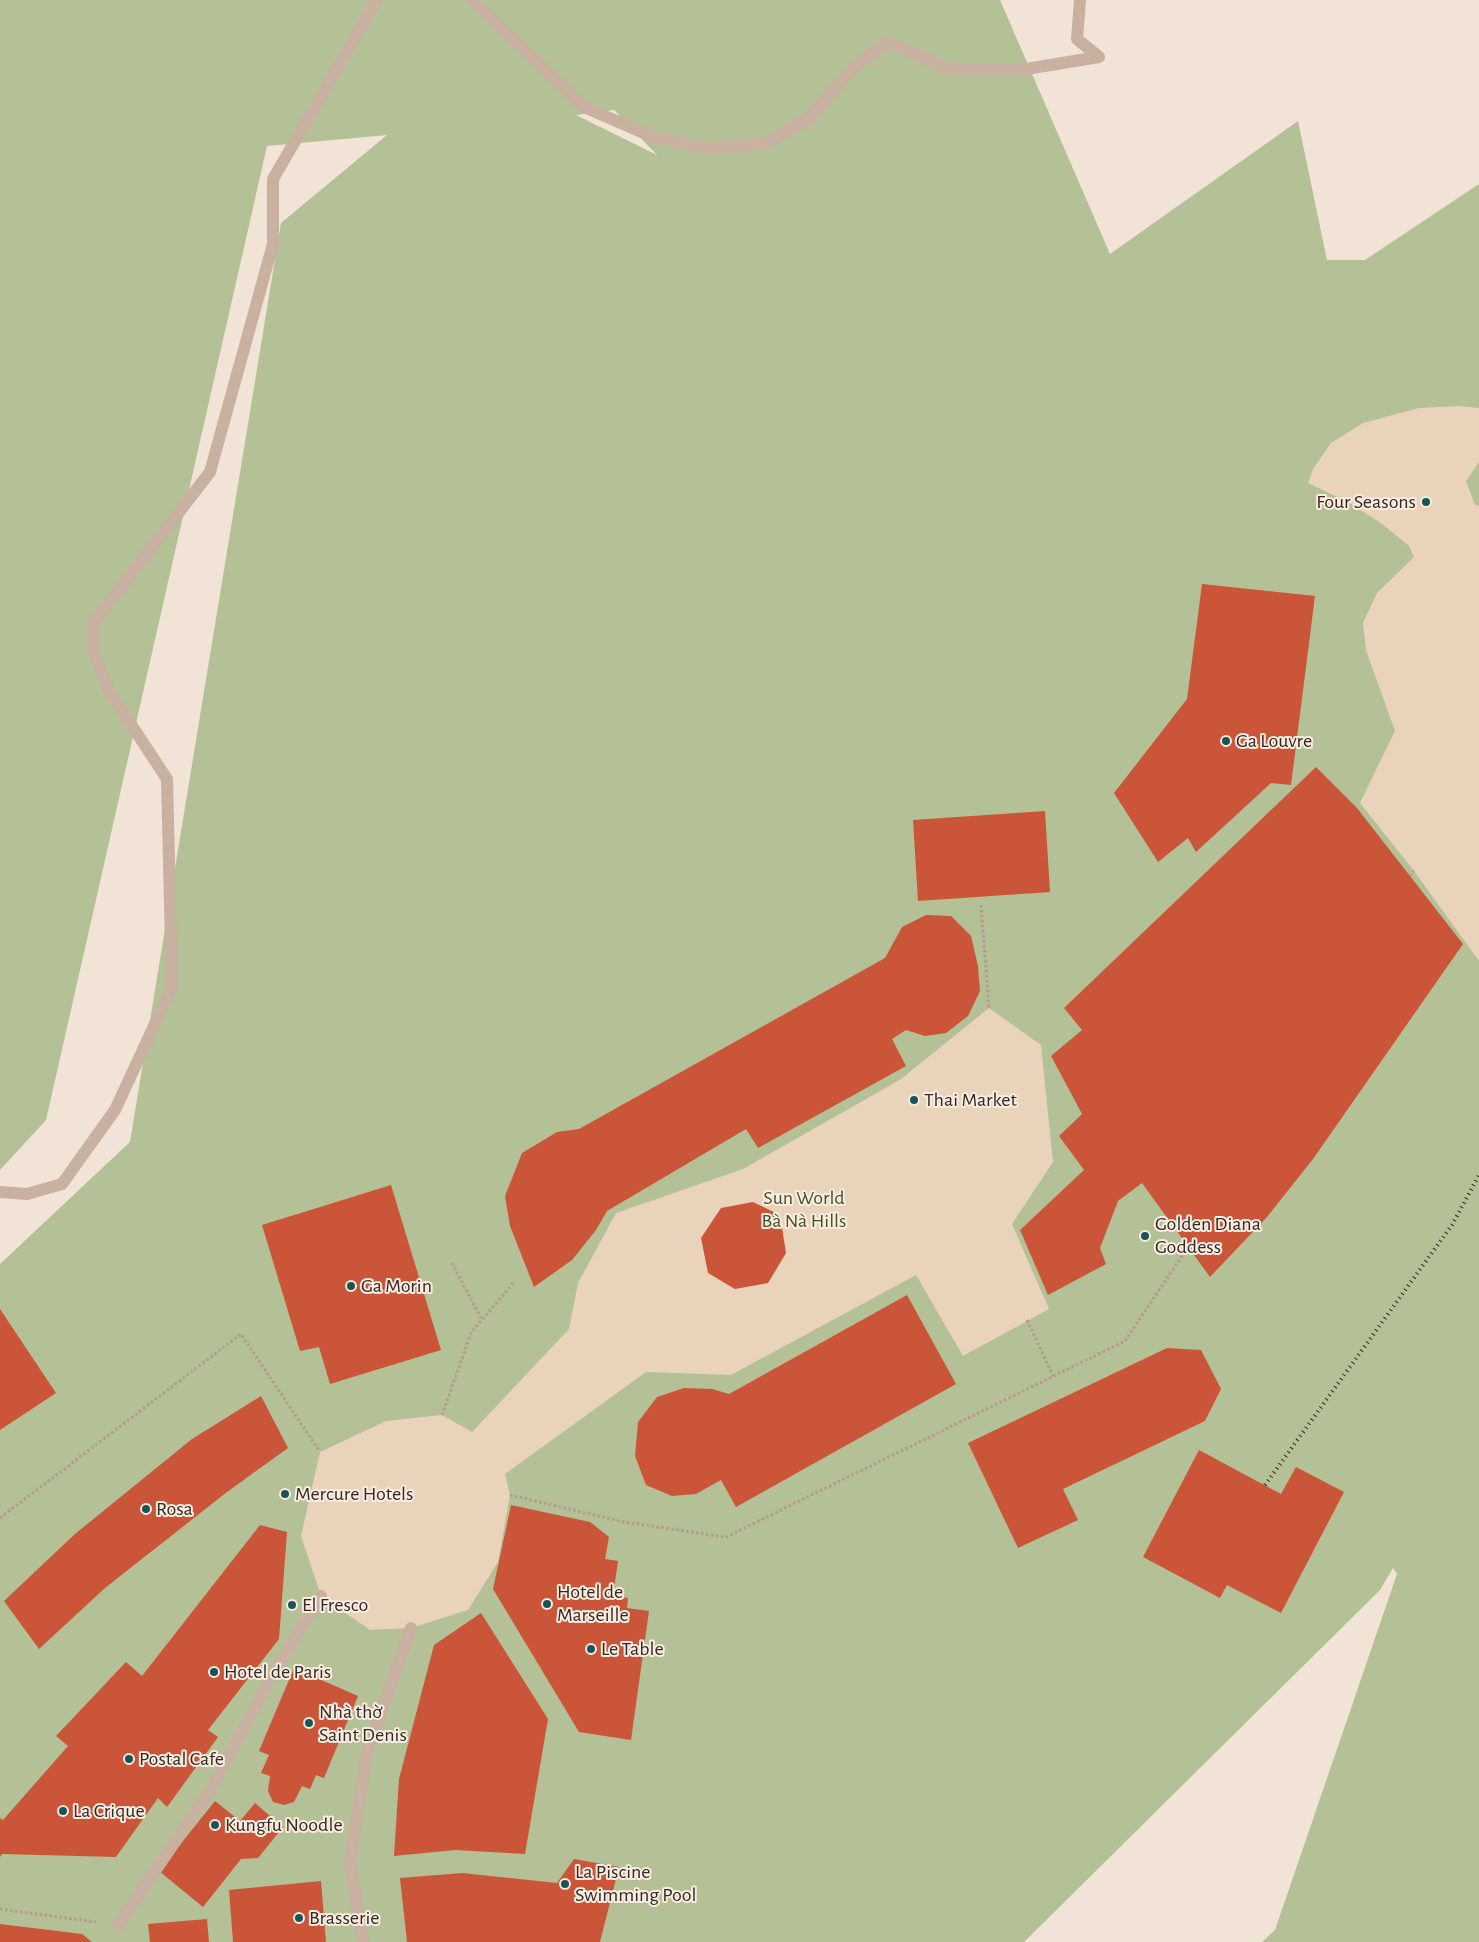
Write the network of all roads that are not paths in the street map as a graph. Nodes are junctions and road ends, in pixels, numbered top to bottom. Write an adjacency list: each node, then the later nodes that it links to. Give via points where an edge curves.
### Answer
1 (377, 0): 4 (street, via 273,179 273,244 210,472 94,622 94,653 109,691 167,779 172,987 115,1110 62,1184 27,1194)
2 (472, 0): 3 (street, via 584,107 653,137 709,149 766,143 808,119 856,65 889,42 948,69 1026,69 1099,57 1077,39)
3 (1080, 0)
4 (0, 1192)
5 (321, 1596): 7 (street, via 277,1666 211,1789)
6 (411, 1628): 8 (street, via 367,1752 350,1861)
7 (118, 1925)
8 (363, 1942)

